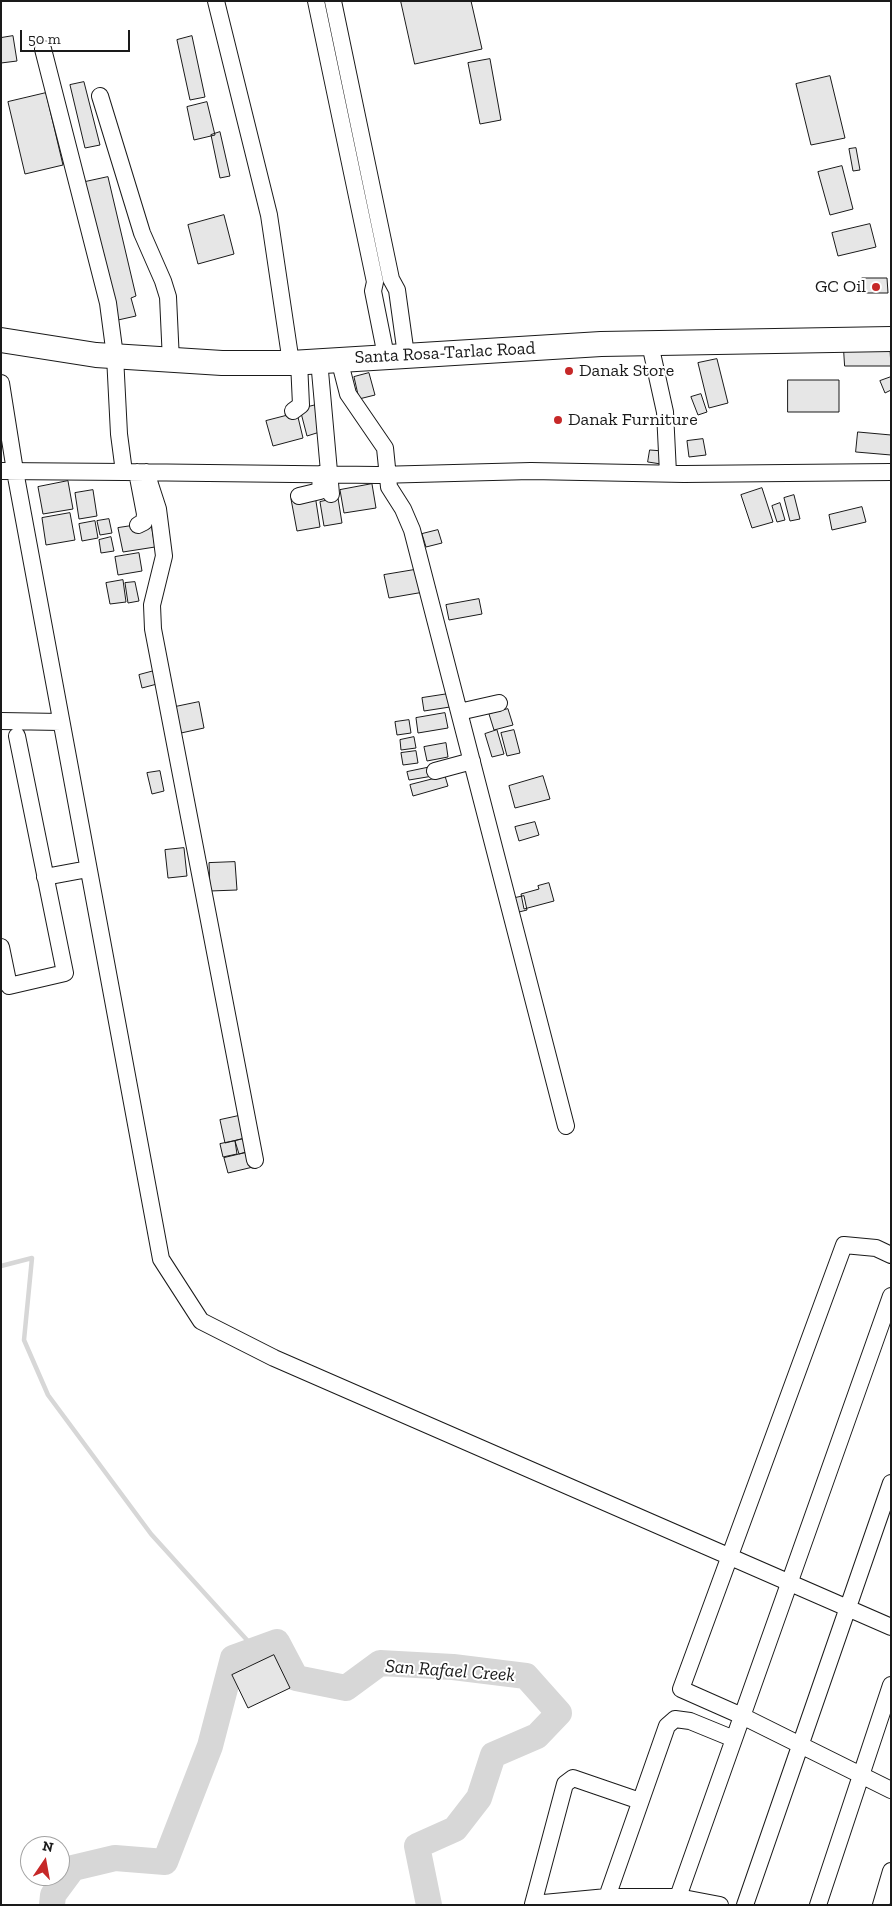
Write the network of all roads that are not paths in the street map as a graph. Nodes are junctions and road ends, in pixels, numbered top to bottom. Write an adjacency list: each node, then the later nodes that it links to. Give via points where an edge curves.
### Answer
1 (216, 1): 12 (street, via 267,207)
2 (316, 1): 10 (street, via 374,282 373,291)
3 (333, 1): 10 (street, via 390,279 397,290)
4 (43, 49): 9 (street, via 108,303)
5 (100, 96): 11 (street, via 142,233 168,297)
6 (891, 338): 8 (highway, Santa Rosa-Tarlac Road)
7 (1, 340): 9 (highway, Santa Rosa-Tarlac Road)
8 (650, 344): 10 (highway, Santa Rosa-Tarlac Road); 18 (street, via 665,412)
9 (115, 356): 11 (highway, Santa Rosa-Tarlac Road); 16 (street, via 119,434)
10 (396, 356): 12 (highway, Santa Rosa-Tarlac Road)
11 (171, 361): 12 (highway, Santa Rosa-Tarlac Road)
12 (312, 361): 14 (street, via 301,405); 19 (street); 20 (street, via 348,394 385,448)
13 (1, 383): 15 (street)
14 (293, 410)
15 (8, 471): 16 (street); 27 (street)
16 (136, 472): 19 (street); 23 (street, via 144,514 144,522); 35 (street, via 158,509 164,556 152,605 152,629)
17 (891, 472): 18 (street)
18 (668, 473): 20 (street, via 541,471)
19 (324, 474): 20 (street); 21 (street); 22 (street, via 320,491)
20 (387, 476): 25 (street, via 389,487 412,530)
21 (332, 494)
22 (299, 496)
23 (138, 525)
24 (499, 702): 25 (street)
25 (459, 712): 29 (street)
26 (1, 720): 27 (street)
27 (61, 722): 31 (street)
28 (17, 736): 32 (street)
29 (472, 761): 30 (street); 34 (street)
30 (435, 771)
31 (88, 869): 32 (street); 39 (street, via 161,1259 201,1321 274,1358)
32 (46, 877): 33 (street, via 65,974 9,986)
33 (1, 947)
34 (566, 1126)
35 (255, 1160)
36 (891, 1254): 39 (street, via 876,1248 844,1245)
37 (891, 1296): 40 (street)
38 (891, 1483): 41 (street)
39 (728, 1556): 40 (street); 44 (street, via 681,1689)
40 (789, 1583): 41 (street); 44 (street)
41 (848, 1608): 42 (street); 46 (street)
42 (891, 1627)
43 (891, 1685): 47 (street)
44 (742, 1716): 45 (street); 46 (street)
45 (734, 1739): 49 (street, via 690,1721 676,1719 667,1726); 52 (street)
46 (800, 1745): 47 (street); 54 (street)
47 (860, 1775): 48 (street); 55 (street)
48 (891, 1790)
49 (640, 1801): 51 (street); 51 (street, via 573,1778 565,1784 533,1904)
50 (891, 1871): 56 (street)
51 (606, 1897): 52 (street)
52 (678, 1897): 53 (street)
53 (720, 1905)
54 (745, 1905)
55 (818, 1905)
56 (882, 1905)

